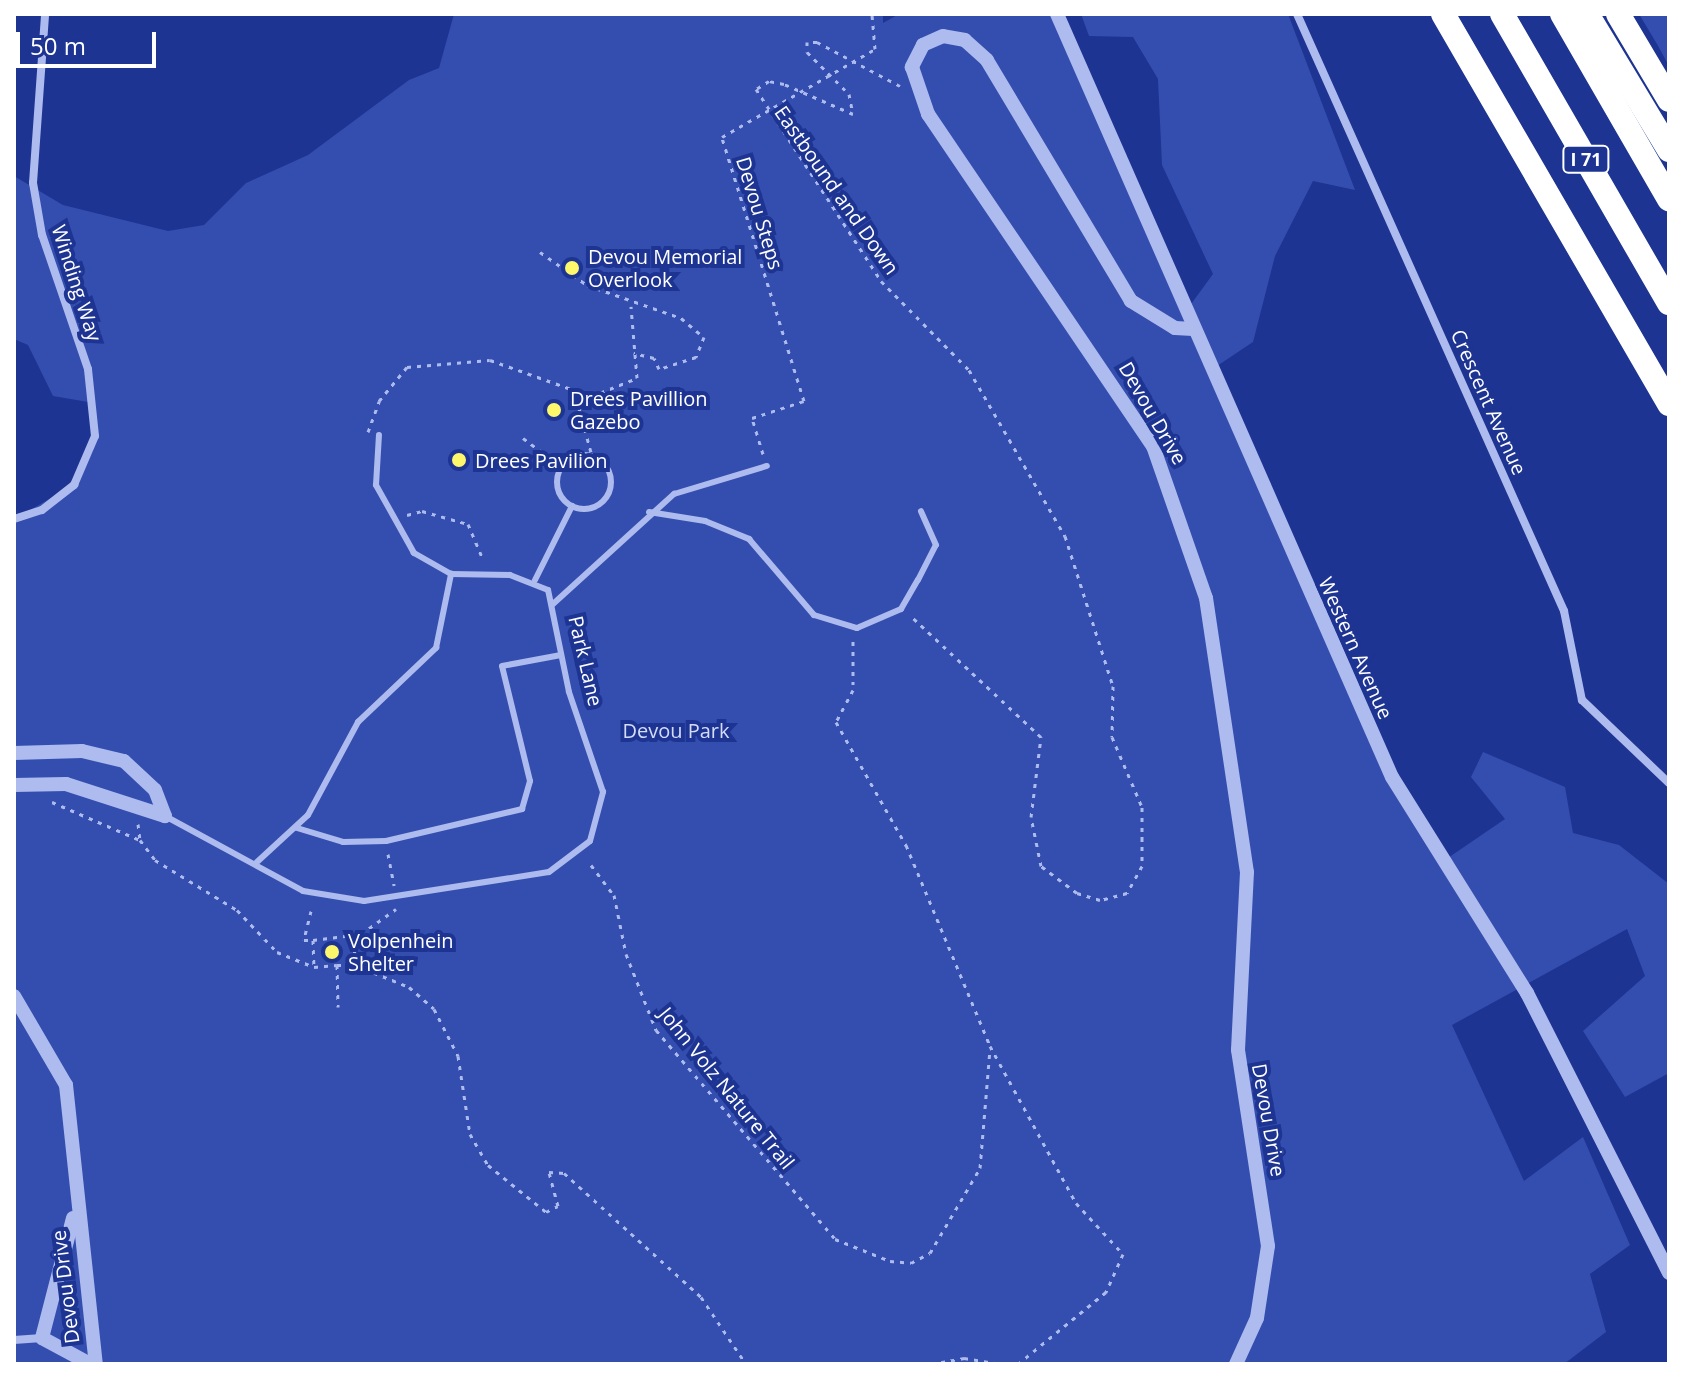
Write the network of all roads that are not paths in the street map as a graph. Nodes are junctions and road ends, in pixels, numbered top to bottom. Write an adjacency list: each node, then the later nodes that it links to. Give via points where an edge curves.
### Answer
1 (45, 14): 20 (street, Winding Way, via 33,183 42,235 88,369 95,436 74,485 42,510)
2 (1057, 14): 13 (street, Western Avenue)
3 (1297, 14): 26 (street, Crescent Avenue, via 1564,611 1582,700)
4 (1443, 14): 14 (highway)
5 (1502, 14): 12 (highway, I 71)
6 (1562, 14): 11 (highway, I 71)
7 (1587, 14): 10 (highway)
8 (1618, 14): 9 (highway)
9 (1669, 100)
10 (1669, 150)
11 (1669, 199)
12 (1669, 303)
13 (1193, 329): 33 (street, Western Avenue, via 1399,791 1527,993); 38 (street, Devou Drive, via 1175,328 1131,301 1020,110 965,40 943,36 923,45 912,67 916,88 1153,446 1206,598 1247,872 1238,1050 1268,1246 1257,1318)
14 (1669, 404)
15 (379, 435): 21 (lane, via 376,485 397,532 430,568)
16 (767, 466): 19 (lane, via 696,483)
17 (572, 506): 17 (lane, via 557,485 561,468 575,457 592,456 606,467 609,492 597,505); 22 (lane)
18 (921, 511): 19 (lane, via 936,545 901,609 857,628 835,627 814,615 749,539 705,521)
19 (649, 512): 23 (lane)
20 (14, 519)
21 (451, 574): 22 (lane); 29 (lane, via 436,648 358,722)
22 (535, 580): 23 (lane, Park Lane)
23 (553, 604): 24 (lane, Park Lane)
24 (561, 655): 29 (lane, via 502,666 530,781 522,809 435,832 343,842); 30 (lane, Park Lane, via 603,792 590,841 565,863 525,878 364,901 303,891)
25 (14, 753): 28 (street, via 82,751 124,761 155,790)
26 (1669, 783)
27 (14, 785): 28 (street, via 66,784)
28 (165, 816): 30 (lane, Park Lane)
29 (297, 828): 30 (lane)
30 (257, 862)
31 (14, 996): 32 (street, Devou Drive, via 66,1085)
32 (77, 1206): 34 (street, Devou Drive); 37 (street, Devou Drive)
33 (1668, 1271)
34 (42, 1338): 35 (street); 36 (street, Devou Drive)
35 (14, 1340)
36 (90, 1364)
37 (96, 1364)
38 (1236, 1364)

